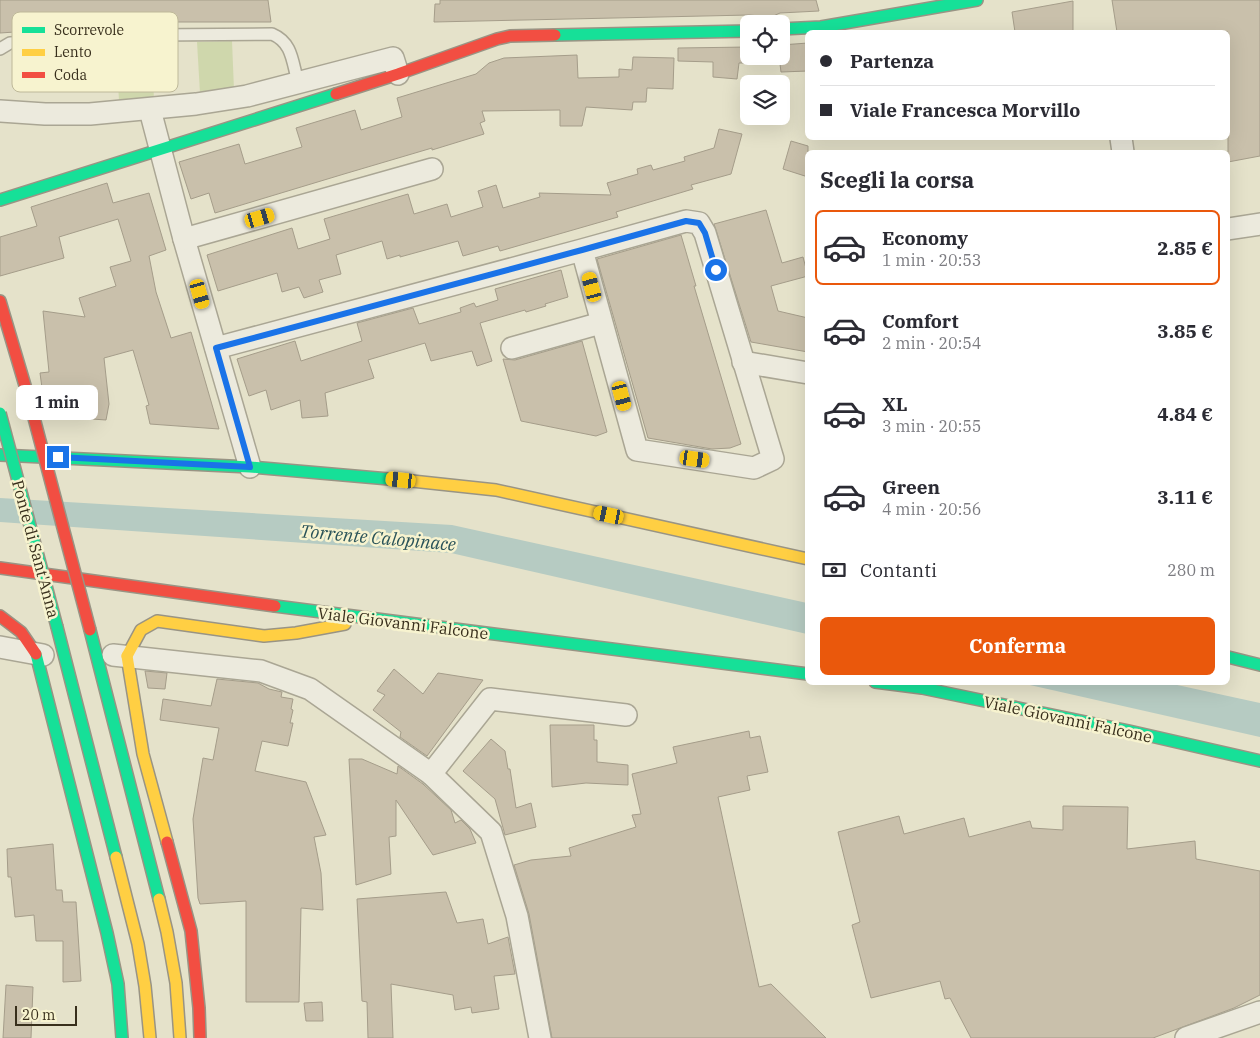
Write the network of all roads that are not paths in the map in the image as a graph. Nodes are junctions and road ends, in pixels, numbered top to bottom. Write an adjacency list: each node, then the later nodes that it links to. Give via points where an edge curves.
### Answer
1 (977, 0): 3 (main road)
2 (790, 29): 3 (main road)
3 (821, 30)
4 (740, 31): 8 (main road, via 510,36)
5 (178, 36): 9 (lane, via 272,34 287,44)
6 (12, 43): 7 (lane)
7 (0, 48)
8 (398, 74): 9 (street, via 393,58); 12 (main road)
9 (298, 82): 10 (street, via 247,96)
10 (150, 110): 11 (street, via 90,114); 12 (street)
11 (0, 111)
12 (160, 149): 14 (main road); 17 (street)
13 (432, 169): 17 (street)
14 (0, 200)
15 (1260, 224): 16 (street)
16 (1230, 229)
17 (184, 239): 21 (street)
18 (582, 250): 20 (street); 21 (street); 23 (street, via 686,221 699,223 705,233)
19 (0, 302): 46 (main road, Ponte di Sant'Anna, bridge, via 29,398 167,932 176,982)
20 (602, 323): 22 (street); 23 (street, via 636,450 754,468 773,459)
21 (216, 348): 27 (street)
22 (512, 348)
23 (744, 362): 24 (street)
24 (805, 372)
25 (0, 413): 45 (main road, Ponte di Sant'Anna, bridge, via 138,944)
26 (0, 454): 27 (main road)
27 (250, 467): 28 (main road, via 496,490)
28 (805, 558)
29 (0, 568): 31 (main road, Viale Giovanni Falcone)
30 (0, 616): 33 (main road)
31 (368, 619): 34 (main road, via 264,636 157,622 141,630); 37 (main road, Viale Giovanni Falcone)
32 (0, 647): 33 (street)
33 (39, 654): 44 (main road, via 107,933 118,984)
34 (120, 656): 41 (street, via 262,671 310,689); 47 (main road, via 191,931)
35 (1230, 658): 36 (main road)
36 (1260, 665)
37 (805, 674)
38 (898, 685): 40 (main road, Viale Giovanni Falcone, via 1129,730)
39 (626, 715): 41 (street, via 490,699)
40 (1260, 761)
41 (431, 774): 48 (street, via 491,832 517,916)
42 (1260, 1012): 43 (street)
43 (1231, 1030): 49 (street)
44 (122, 1038)
45 (150, 1038)
46 (180, 1038)
47 (200, 1038)
48 (540, 1038)
49 (1186, 1038)

